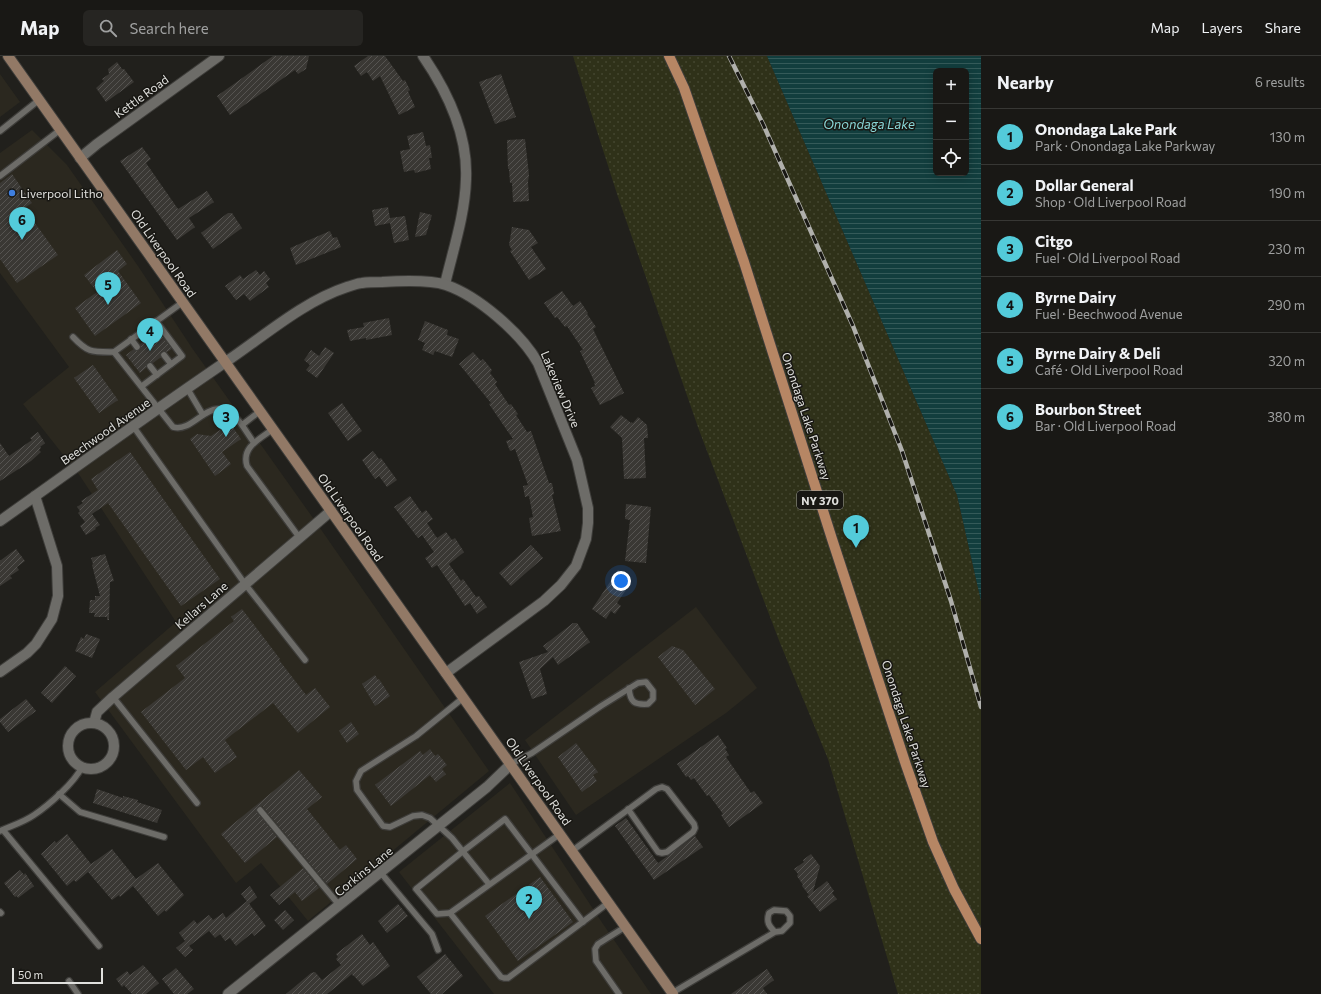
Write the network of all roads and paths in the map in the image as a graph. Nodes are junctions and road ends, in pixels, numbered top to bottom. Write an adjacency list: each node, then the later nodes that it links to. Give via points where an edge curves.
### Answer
1 (8, 56): 5 (main road, Old Liverpool Road)
2 (219, 56): 8 (street, Kettle Road)
3 (423, 56): 10 (street, via 449,100 464,151 466,178 462,214)
4 (669, 56): 66 (main road, Onondaga Lake Parkway / NY 370, via 684,88 744,262 933,842 954,890)
5 (39, 100): 6 (main road, Old Liverpool Road); 7 (lane)
6 (60, 130): 8 (main road, Old Liverpool Road); 9 (lane)
7 (0, 131)
8 (80, 158): 11 (main road, Old Liverpool Road)
9 (0, 176)
10 (445, 284): 20 (street, Lakeview Drive, via 362,283 330,292); 40 (street, Lakeview Drive, via 459,290 498,318 531,351 577,460 588,508 586,539 576,566 562,585)
11 (183, 302): 12 (lane); 20 (main road, Old Liverpool Road)
12 (156, 321): 13 (lane); 21 (lane, via 182,356)
13 (145, 329): 15 (lane); 16 (lane)
14 (73, 337): 18 (lane, via 82,346 94,352)
15 (150, 337)
16 (131, 339): 17 (lane); 18 (lane)
17 (136, 347)
18 (114, 352): 24 (lane)
19 (164, 355): 21 (lane)
20 (226, 362): 25 (street, Beechwood Avenue); 27 (main road, Old Liverpool Road)
21 (171, 364): 23 (lane)
22 (150, 366): 23 (lane)
23 (157, 375): 24 (lane)
24 (142, 386): 26 (lane)
25 (187, 388): 26 (street, Beechwood Avenue); 28 (lane)
26 (159, 408): 28 (lane, via 173,428 178,429 184,428); 30 (street, Beechwood Avenue)
27 (260, 411): 29 (lane); 31 (main road, Old Liverpool Road)
28 (203, 414): 29 (lane, via 222,409 231,412)
29 (242, 425): 32 (lane)
30 (134, 426): 33 (street, Beechwood Avenue); 37 (lane)
31 (273, 429): 32 (lane); 34 (main road, Old Liverpool Road)
32 (254, 443): 36 (lane, via 244,458 247,466)
33 (35, 496): 35 (street, Beechwood Avenue); 39 (street, via 57,566 58,596 52,619 36,644)
34 (331, 511): 36 (street, Kellars Lane); 40 (main road, Old Liverpool Road)
35 (0, 521)
36 (299, 537): 37 (street, Kellars Lane)
37 (245, 584): 38 (lane); 42 (street, Kellars Lane)
38 (305, 660)
39 (0, 672)
40 (446, 673): 43 (main road, Old Liverpool Road)
41 (629, 688): 41 (lane, via 646,682 653,691 653,699 648,704 638,705 630,698); 45 (lane, via 532,753)
42 (113, 697): 44 (street, Kellars Lane, via 97,712); 48 (lane)
43 (463, 698): 45 (main road, Old Liverpool Road); 51 (lane, via 416,736 361,771 356,780 357,790 383,826 387,828 413,816 422,815 430,818)
44 (94, 723): 46 (street, via 80,725 74,730 68,743 71,757); 46 (street, via 108,730 114,745 113,752 104,765 89,769)
45 (511, 764): 51 (street, Corkins Lane); 53 (main road, Old Liverpool Road)
46 (82, 767): 47 (lane, via 77,776)
47 (59, 794): 52 (lane, via 34,816); 54 (lane, via 80,812)
48 (197, 803)
49 (628, 809): 49 (lane, via 656,789 667,788 695,828 666,852 658,852); 55 (lane)
50 (260, 810): 61 (lane)
51 (438, 827): 56 (lane, via 452,838); 58 (street, Corkins Lane)
52 (2, 831): 67 (lane)
53 (560, 834): 55 (main road, Old Liverpool Road); 57 (lane)
54 (164, 837)
55 (572, 851): 60 (main road, Old Liverpool Road)
56 (462, 852): 57 (lane, via 505,819); 59 (lane); 62 (lane, via 416,889 437,914)
57 (532, 854): 59 (lane); 63 (lane)
58 (381, 873): 61 (street, Corkins Lane); 68 (lane, via 432,934)
59 (489, 884): 62 (lane)
60 (608, 903): 63 (lane); 64 (main road, Old Liverpool Road)
61 (340, 906): 72 (street, Corkins Lane)
62 (450, 913): 63 (lane, via 504,978 508,978)
63 (583, 922)
64 (626, 927): 70 (main road, Old Liverpool Road); 73 (lane, via 598,944 595,949 596,961)
65 (775, 932): 65 (lane, via 782,931 790,923 790,916 786,911 774,910 769,913 768,924); 70 (lane)
66 (981, 939)
67 (99, 946)
68 (438, 950)
69 (69, 981): 71 (lane)
70 (672, 993)
71 (78, 994)
72 (228, 994)
73 (619, 994)

